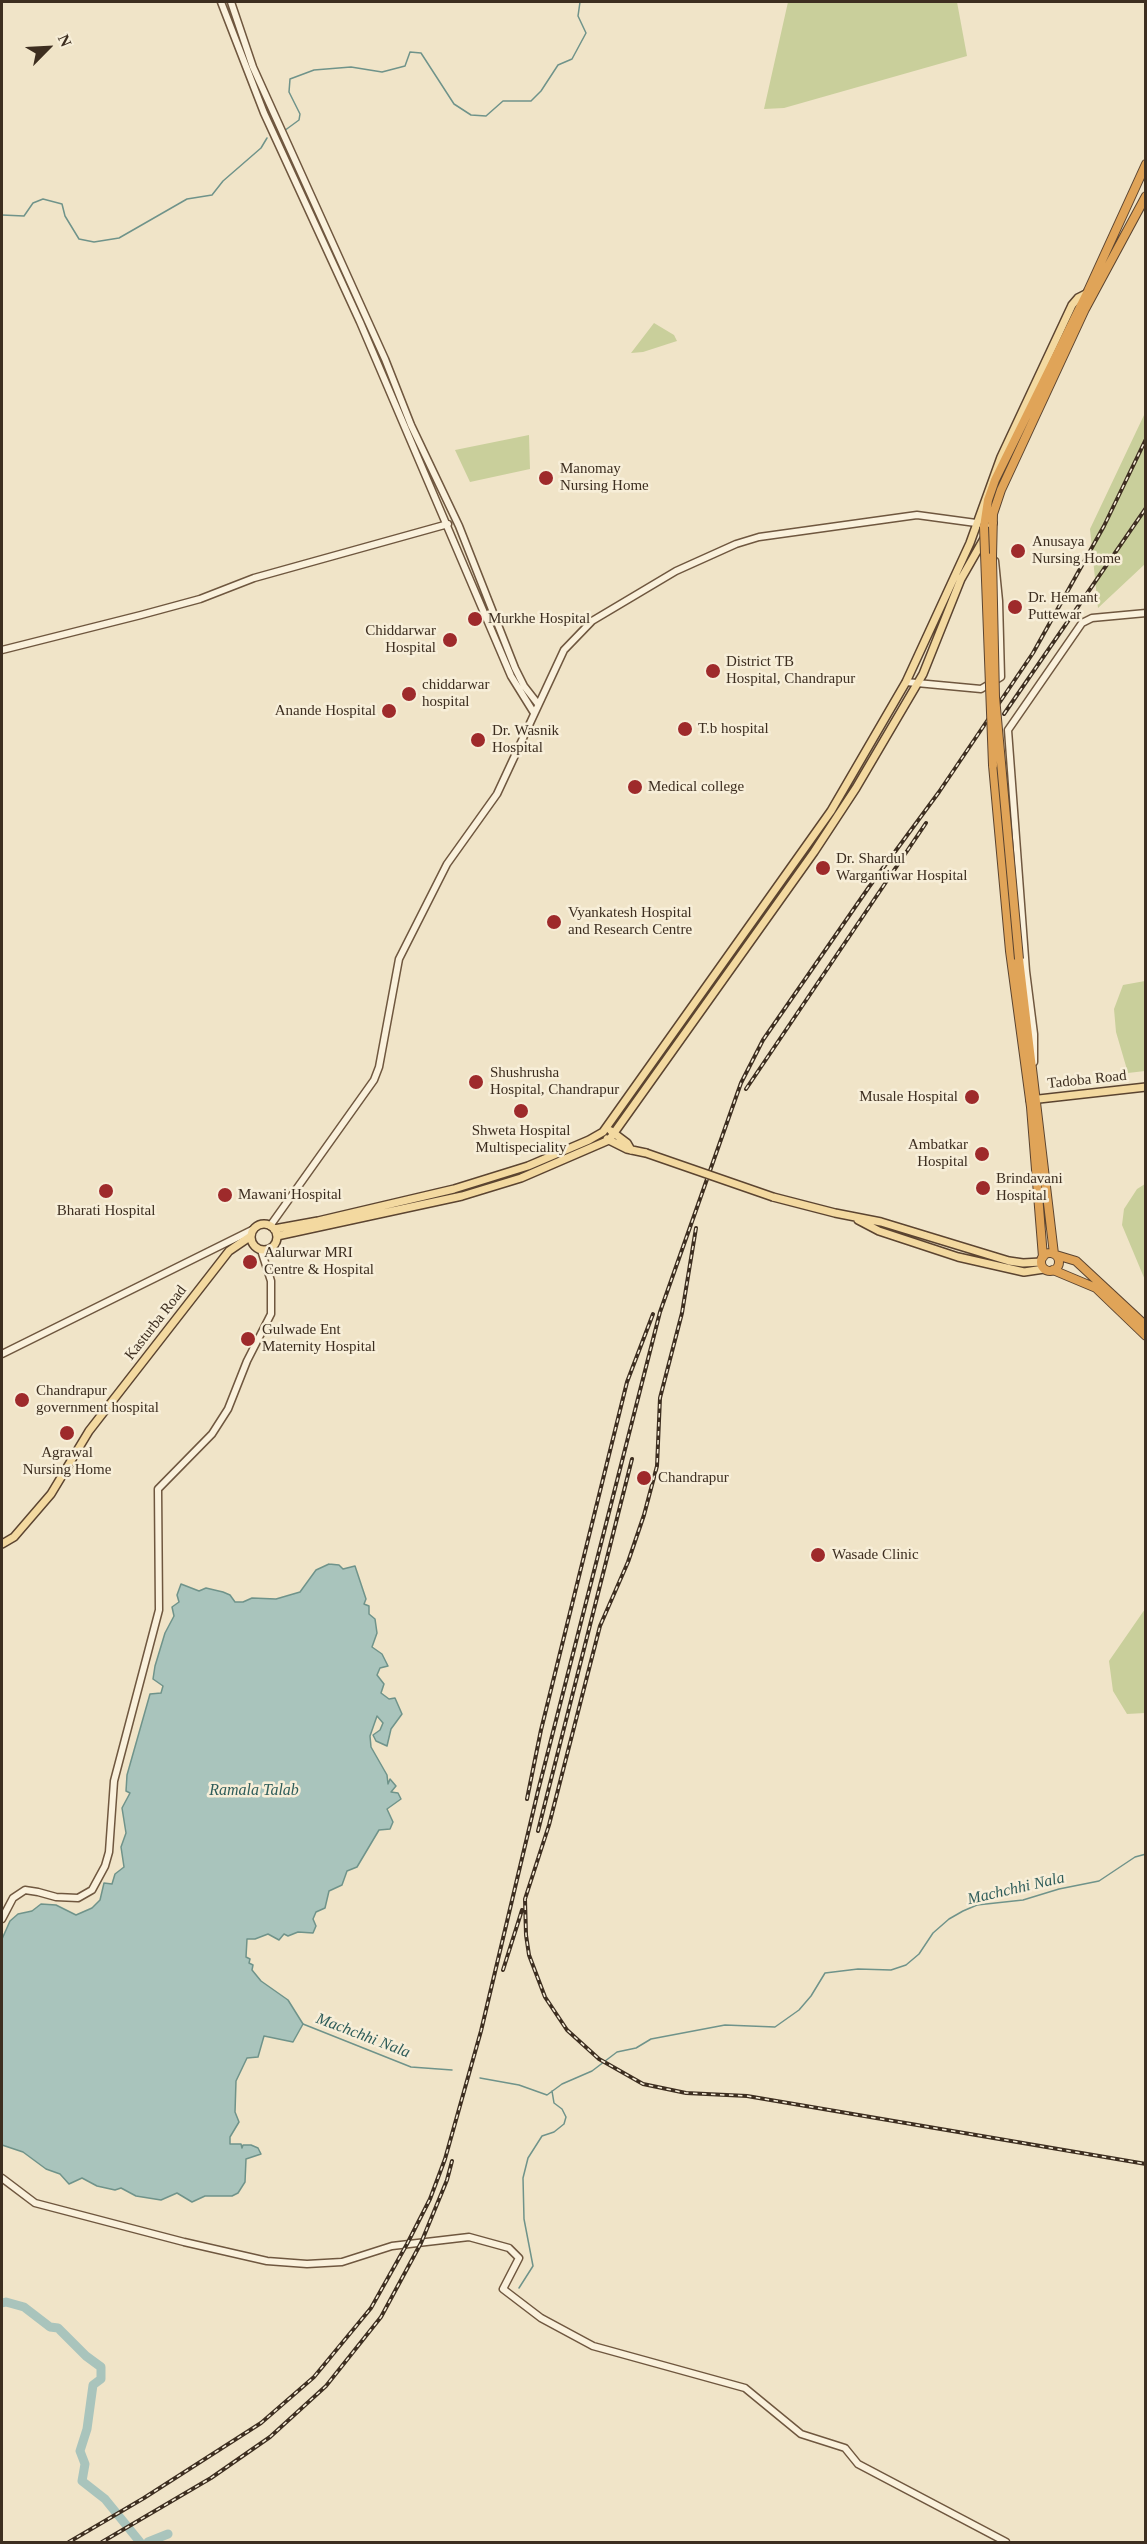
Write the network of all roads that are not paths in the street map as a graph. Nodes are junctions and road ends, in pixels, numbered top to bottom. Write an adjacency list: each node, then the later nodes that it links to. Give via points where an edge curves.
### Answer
1 (221, 2): 4 (main road)
2 (231, 2): 3 (main road)
3 (280, 129): 4 (main road); 16 (main road, via 459,526 515,668)
4 (273, 133): 10 (main road)
5 (1146, 164): 7 (highway)
6 (1146, 196): 9 (highway, via 1085,309 1028,429 1001,490)
7 (1086, 294): 8 (main road, via 1072,305 1001,457); 26 (highway, bridge, via 995,480 984,527 993,765 1010,951)
8 (976, 523): 14 (main road); 16 (main road, via 917,516 874,520 766,536 705,557 592,621 564,650)
9 (993, 523): 11 (highway); 15 (main road, via 961,579)
10 (448, 524): 13 (main road, via 254,578 141,615); 18 (main road, via 511,676)
11 (992, 545): 15 (main road, via 999,593 1001,677 981,689); 24 (highway, bridge, via 995,697)
12 (1146, 613): 24 (main road, via 1092,618 1082,623 1008,730 1034,1034)
13 (2, 650)
14 (906, 682): 15 (main road); 17 (main road)
15 (918, 683): 19 (main road)
16 (538, 704): 18 (main road)
17 (891, 707): 19 (main road); 20 (main road, via 831,812)
18 (534, 713): 30 (main road, via 497,794 447,864 399,959 374,1080)
19 (901, 713): 21 (main road)
20 (790, 870): 21 (main road); 22 (main road)
21 (797, 875): 23 (main road)
22 (656, 1055): 23 (main road); 27 (main road)
23 (666, 1061): 29 (main road)
24 (1033, 1069): 26 (highway)
25 (1146, 1087): 26 (main road, Tadoba Road)
26 (1034, 1099): 33 (highway); 34 (highway)
27 (606, 1128): 28 (main road); 29 (main road)
28 (600, 1135): 29 (main road); 30 (main road, via 517,1170 444,1192)
29 (612, 1137): 30 (main road, via 521,1178 462,1196); 34 (main road, bridge, via 632,1150 773,1197 851,1216 879,1231 958,1257 1024,1272)
30 (274, 1230): 31 (main road, via 262,1224); 32 (main road, via 272,1247)
31 (252, 1233): 32 (main road, via 254,1245); 38 (main road); 39 (main road, Kasturba Road, via 229,1251 88,1431 51,1494 14,1537)
32 (261, 1250): 40 (main road, via 271,1281 271,1314 228,1409 212,1434 158,1489 159,1610 114,1781 105,1866 92,1890 78,1898 25,1890 13,1898)
33 (1055, 1255): 34 (highway, via 1047,1254); 35 (highway, via 1059,1262); 36 (highway, via 1076,1261)
34 (1043, 1263): 35 (highway)
35 (1053, 1270): 37 (highway, via 1096,1288)
36 (1146, 1326)
37 (1146, 1336)
38 (2, 1354)
39 (2, 1544)
40 (2, 1919)
41 (2, 2178): 42 (main road, via 35,2203 267,2260 342,2262 392,2246 469,2237 509,2248 519,2258 502,2289 541,2318 592,2346 745,2388 801,2434 844,2448 858,2464)
42 (1006, 2542)

